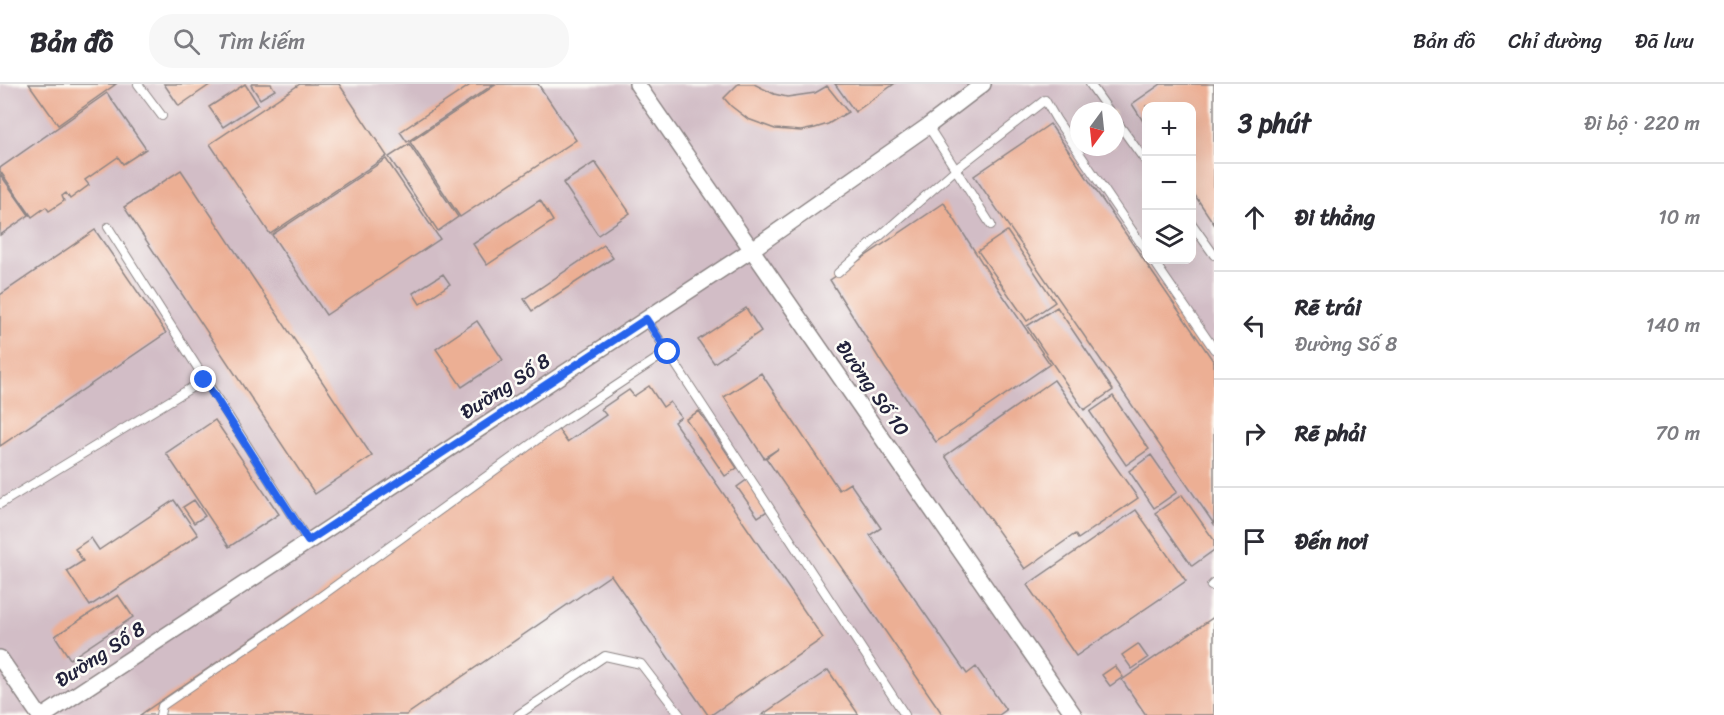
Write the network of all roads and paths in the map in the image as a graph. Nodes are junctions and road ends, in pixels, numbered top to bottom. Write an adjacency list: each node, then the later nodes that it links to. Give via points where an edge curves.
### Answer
1 (138, 84): 6 (lane)
2 (637, 84): 15 (street, Đường Số 10)
3 (983, 84): 7 (street, Đường Số 8)
4 (1090, 84): 5 (lane)
5 (1103, 102)
6 (162, 116)
7 (928, 126): 10 (lane); 15 (street, Đường Số 8)
8 (1124, 131): 9 (lane)
9 (1142, 156)
10 (956, 169): 11 (lane); 14 (lane, via 1045,100); 18 (lane)
11 (991, 225)
12 (108, 227): 22 (lane)
13 (1196, 231): 16 (lane)
14 (1142, 244)
15 (751, 250): 19 (street, Đường Số 8); 32 (street, Đường Số 10)
16 (1214, 255)
17 (1156, 264): 20 (lane)
18 (838, 273)
19 (646, 319): 21 (lane); 24 (street, Đường Số 8)
20 (1214, 349)
21 (668, 352): 28 (lane, via 560,423 162,706); 31 (lane)
22 (204, 380): 23 (lane); 24 (lane)
23 (0, 504)
24 (308, 541): 27 (street, Đường Số 8)
25 (0, 658): 26 (street)
26 (39, 715)
27 (45, 715)
28 (160, 715)
29 (518, 715): 30 (lane, via 605,656 641,664)
30 (680, 715)
31 (905, 715)
32 (1074, 715)

